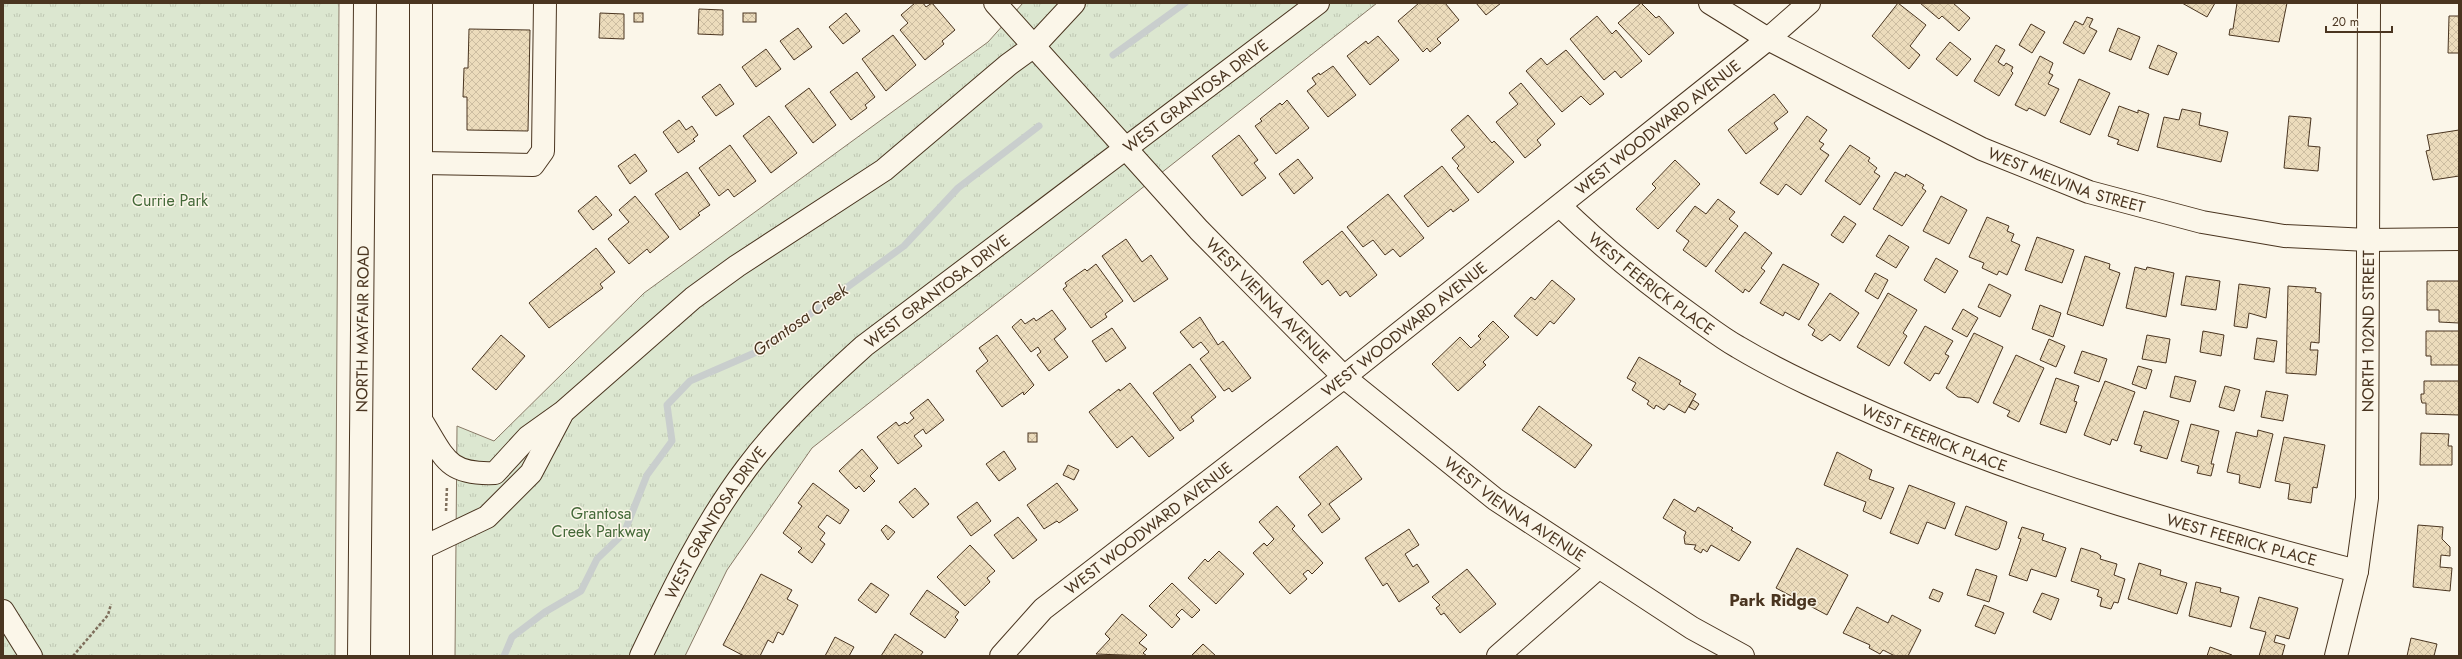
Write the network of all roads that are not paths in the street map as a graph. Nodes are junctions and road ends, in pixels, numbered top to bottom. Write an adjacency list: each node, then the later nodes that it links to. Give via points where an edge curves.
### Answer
1 (365, 3): 25 (street, NORTH MAYFAIR ROAD)
2 (421, 3): 13 (street)
3 (545, 3): 13 (street, via 543,152 533,165)
4 (995, 3): 11 (street, WEST VIENNA AVENUE)
5 (1074, 3): 11 (street)
6 (1318, 3): 12 (street, WEST GRANTOSA DRIVE)
7 (1710, 3): 10 (street, WEST MELVINA STREET)
8 (1809, 3): 10 (street, WEST WOODWARD AVENUE)
9 (2369, 3): 16 (street, NORTH 102ND STREET)
10 (1768, 39): 14 (street, WEST WOODWARD AVENUE); 16 (street, WEST MELVINA STREET, via 1982,149 2089,192 2202,222 2284,236)
11 (1034, 46): 12 (street, WEST VIENNA AVENUE); 18 (street, via 884,170 737,266 693,298)
12 (1126, 148): 17 (street, WEST VIENNA AVENUE, via 1199,230); 27 (street, WEST GRANTOSA DRIVE, via 864,346 800,406 747,468 708,526)
13 (422, 163): 19 (street)
14 (1560, 206): 17 (street, WEST WOODWARD AVENUE); 22 (street, WEST FEERICK PLACE, via 1595,241 1640,279 1737,347 1851,404 1947,445 2056,485 2206,532)
15 (2459, 239): 16 (street, WEST MELVINA STREET)
16 (2368, 240): 22 (street, NORTH 102ND STREET, via 2367,498)
17 (1344, 377): 21 (street, WEST VIENNA AVENUE, via 1495,499); 28 (street, WEST WOODWARD AVENUE, via 1043,609)
18 (563, 412): 19 (street, via 528,437 495,473 471,474 447,462); 20 (street, via 531,473 487,517)
19 (423, 423): 20 (street)
20 (422, 548): 26 (street)
21 (1598, 568): 29 (street); 30 (street, WEST VIENNA AVENUE, via 1692,628)
22 (2357, 571): 31 (street, NORTH 102ND STREET)
23 (3, 611): 24 (street)
24 (31, 656)
25 (359, 656)
26 (421, 656)
27 (641, 656)
28 (1001, 656)
29 (1498, 656)
30 (1743, 656)
31 (2336, 656)

